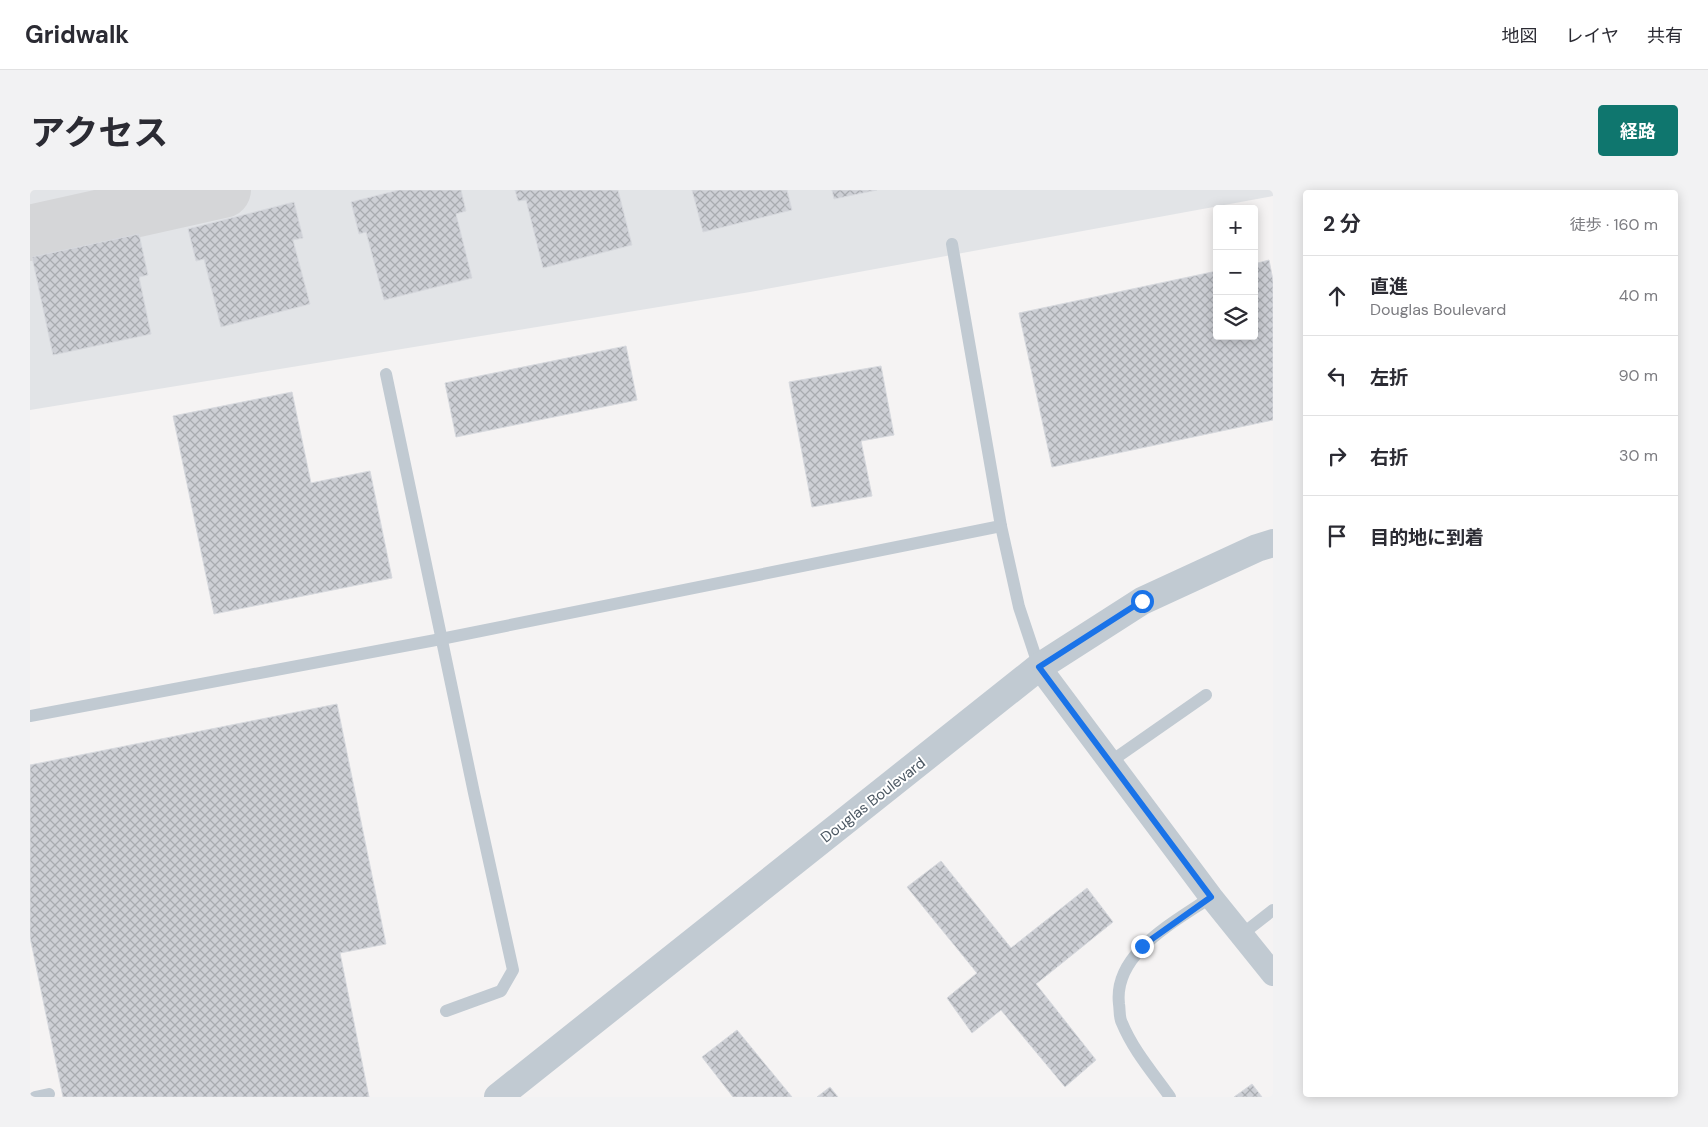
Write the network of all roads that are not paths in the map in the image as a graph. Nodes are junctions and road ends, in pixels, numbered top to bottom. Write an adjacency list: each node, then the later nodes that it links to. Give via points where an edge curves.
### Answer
1 (952, 244): 3 (lane)
2 (386, 374): 5 (lane)
3 (1001, 526): 5 (lane); 6 (lane, via 1019,607)
4 (1273, 543): 6 (street, Douglas Boulevard, via 1142,601)
5 (441, 639): 8 (lane); 14 (lane, via 513,970 501,992)
6 (1039, 667): 9 (street); 17 (street, Douglas Boulevard)
7 (1206, 695): 9 (lane)
8 (30, 716)
9 (1110, 762): 10 (street)
10 (1211, 897): 12 (street); 18 (lane, via 1142,946 1127,965 1117,992 1121,1021)
11 (1273, 910): 12 (lane)
12 (1241, 935): 13 (street)
13 (1273, 974)
14 (446, 1011)
15 (48, 1094): 16 (lane)
16 (36, 1097)
17 (498, 1097)
18 (1170, 1097)

